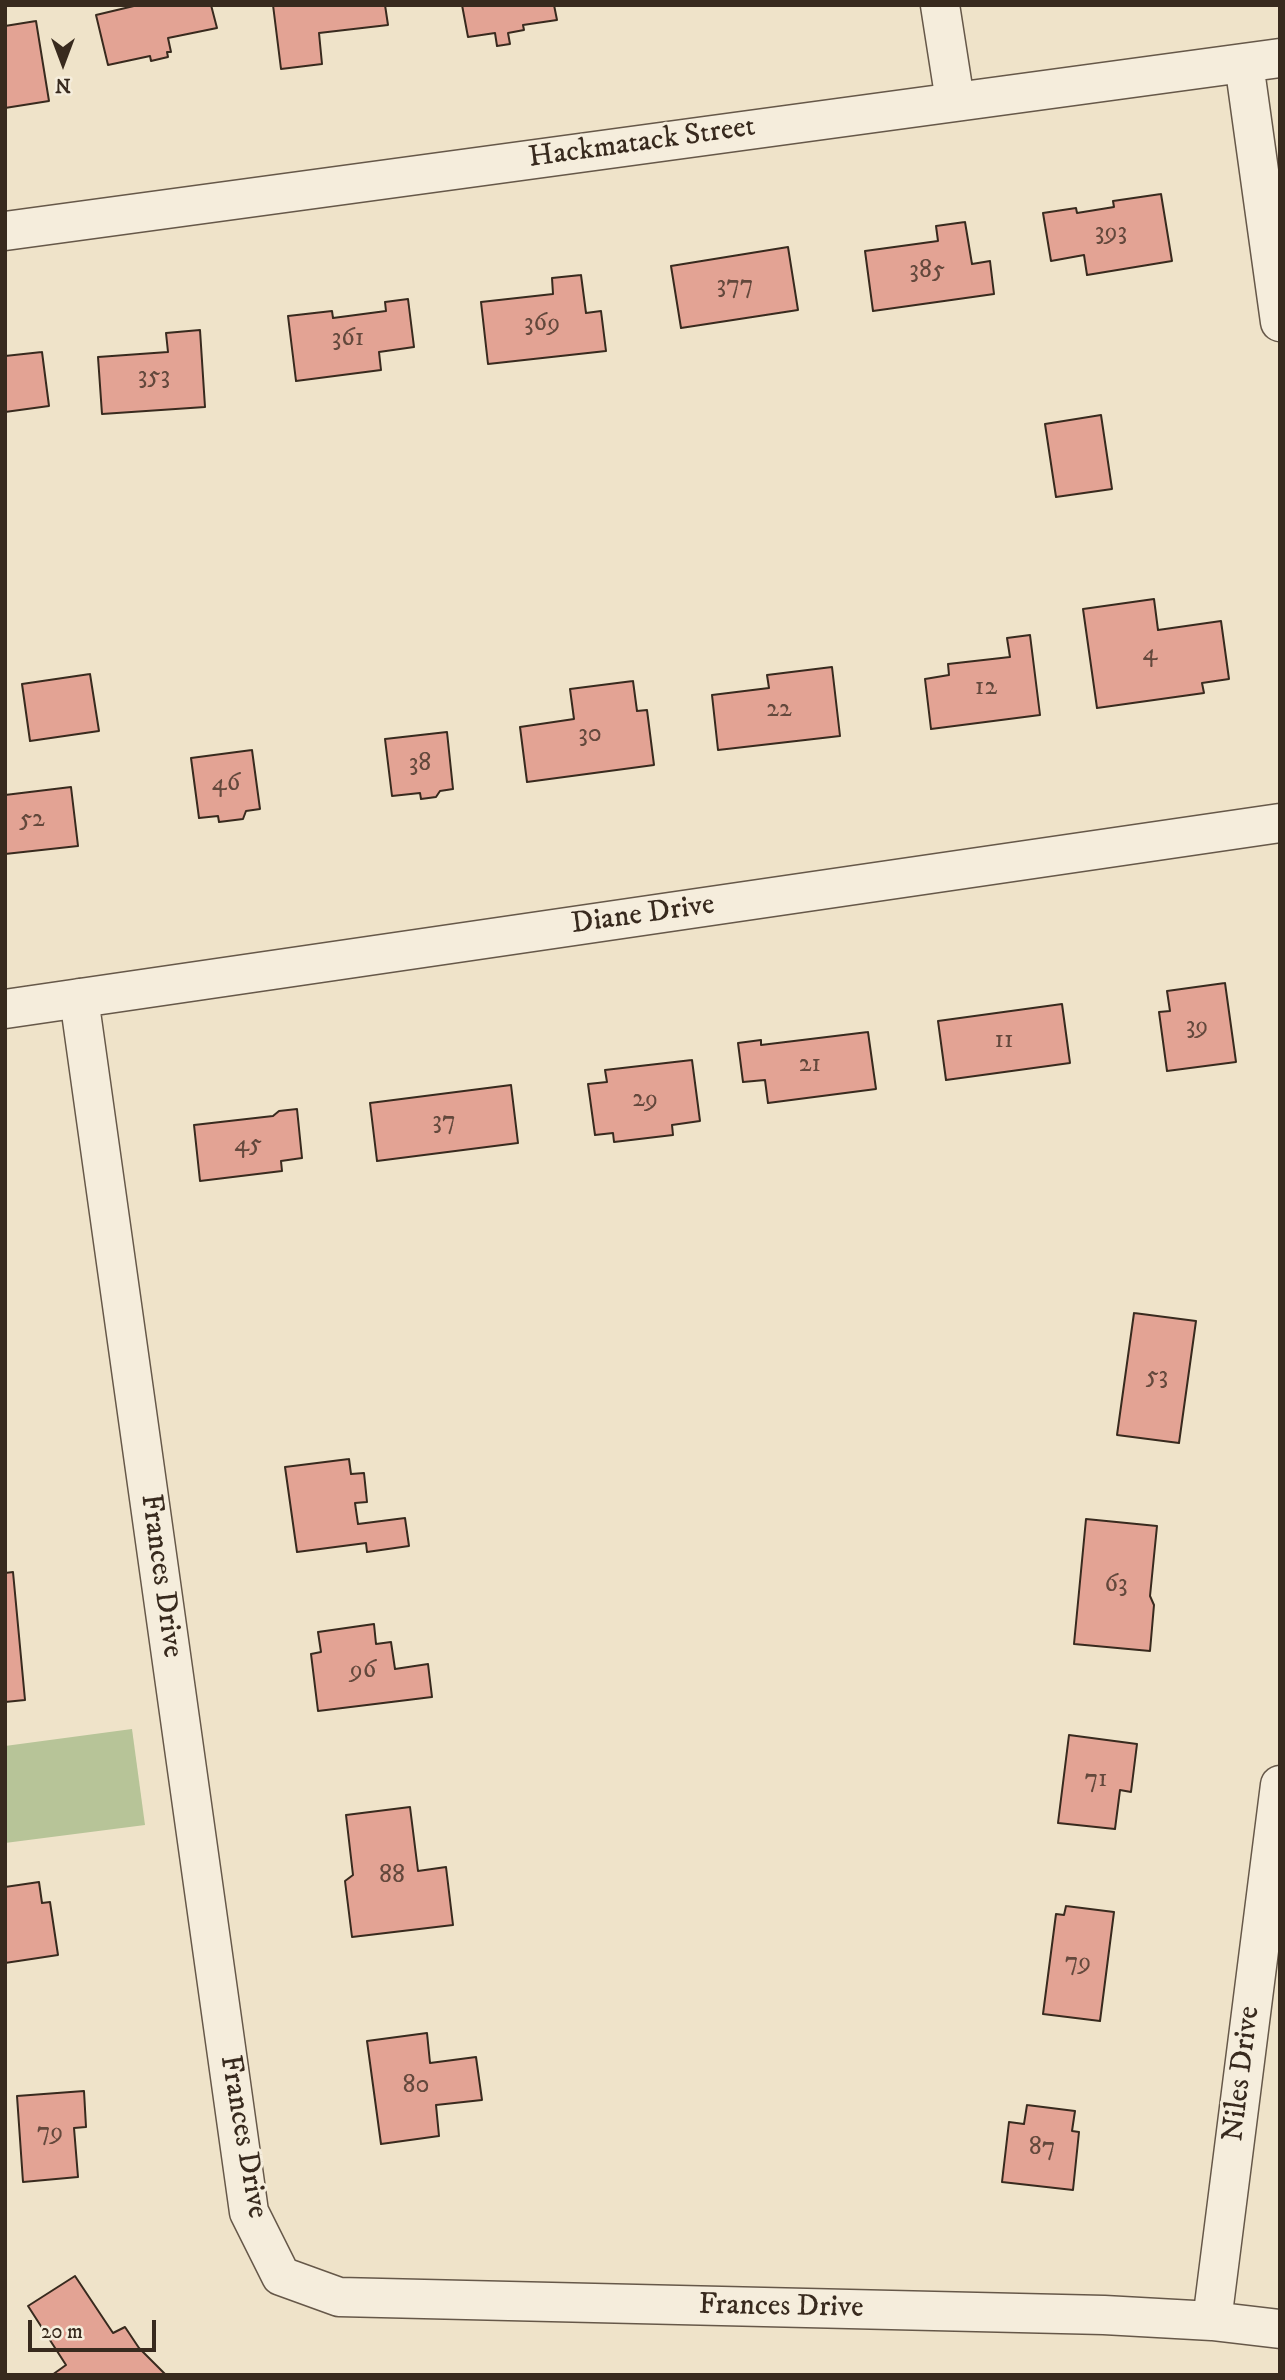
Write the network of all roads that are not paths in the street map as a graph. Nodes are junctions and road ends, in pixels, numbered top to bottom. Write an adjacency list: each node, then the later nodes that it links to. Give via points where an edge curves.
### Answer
1 (940, 5): 3 (street)
2 (1262, 60): 3 (street, Hackmatack Street); 5 (street)
3 (955, 101): 4 (street, Hackmatack Street)
4 (5, 231)
5 (1280, 322)
6 (1280, 823): 7 (street, Diane Drive)
7 (79, 998): 8 (street, Diane Drive); 10 (street, Frances Drive, via 249,2212 281,2276 339,2297)
8 (5, 1009)
9 (1280, 1785): 10 (street, Niles Drive)
10 (1212, 2321): 11 (street, Frances Drive)
11 (1280, 2329)

